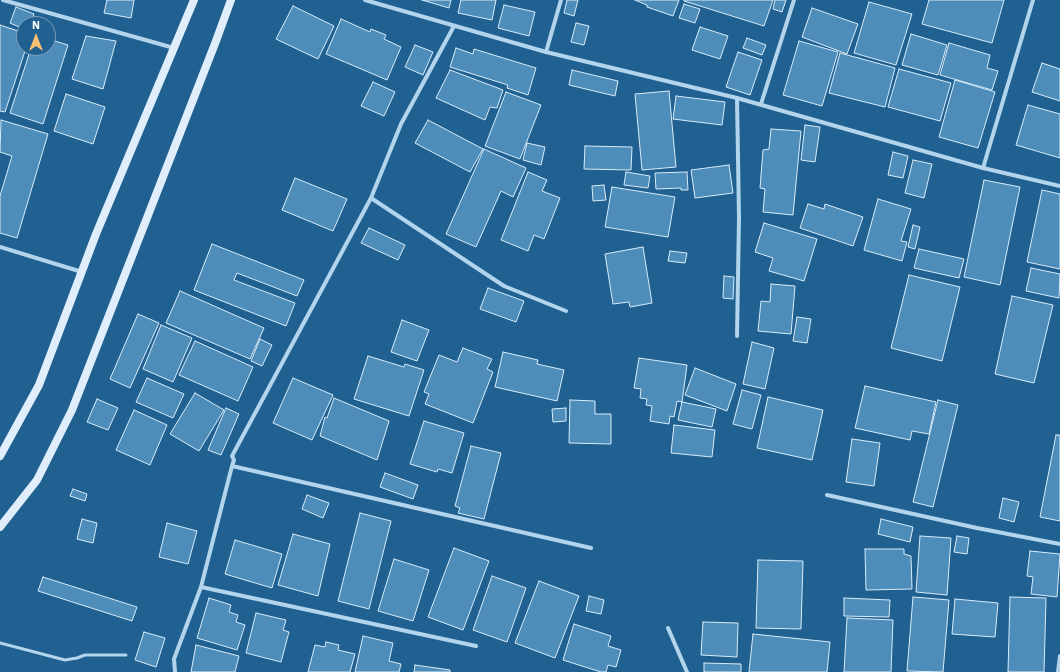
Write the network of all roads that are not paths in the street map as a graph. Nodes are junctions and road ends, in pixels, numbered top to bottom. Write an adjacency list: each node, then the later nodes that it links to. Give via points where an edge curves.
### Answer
1 (3, 0): 9 (street)
2 (194, 0): 9 (main road)
3 (231, 0): 23 (main road, via 72,410 37,480)
4 (365, 0): 8 (street)
5 (561, 0): 10 (street)
6 (794, 0): 12 (street)
7 (1033, 0): 13 (street)
8 (454, 26): 10 (street); 15 (street, via 401,124)
9 (174, 48): 17 (main road)
10 (546, 52): 11 (street)
11 (737, 98): 12 (street); 19 (street)
12 (761, 104): 13 (street)
13 (983, 168): 14 (street)
14 (1060, 186)
15 (371, 198): 18 (street, via 504,286); 21 (street, via 232,456)
16 (0, 247): 17 (street)
17 (82, 272): 20 (main road, via 39,385)
18 (566, 311)
19 (737, 336)
20 (0, 456)
21 (232, 466): 25 (street); 26 (street)
22 (827, 495): 24 (street)
23 (0, 527)
24 (1060, 544)
25 (591, 548)
26 (201, 587): 29 (street); 32 (street, via 174,659)
27 (668, 628): 33 (street)
28 (0, 643): 30 (lane, via 65,660 85,654)
29 (476, 646)
30 (126, 654)
31 (1060, 656): 34 (street)
32 (176, 672)
33 (687, 672)
34 (1058, 672)

